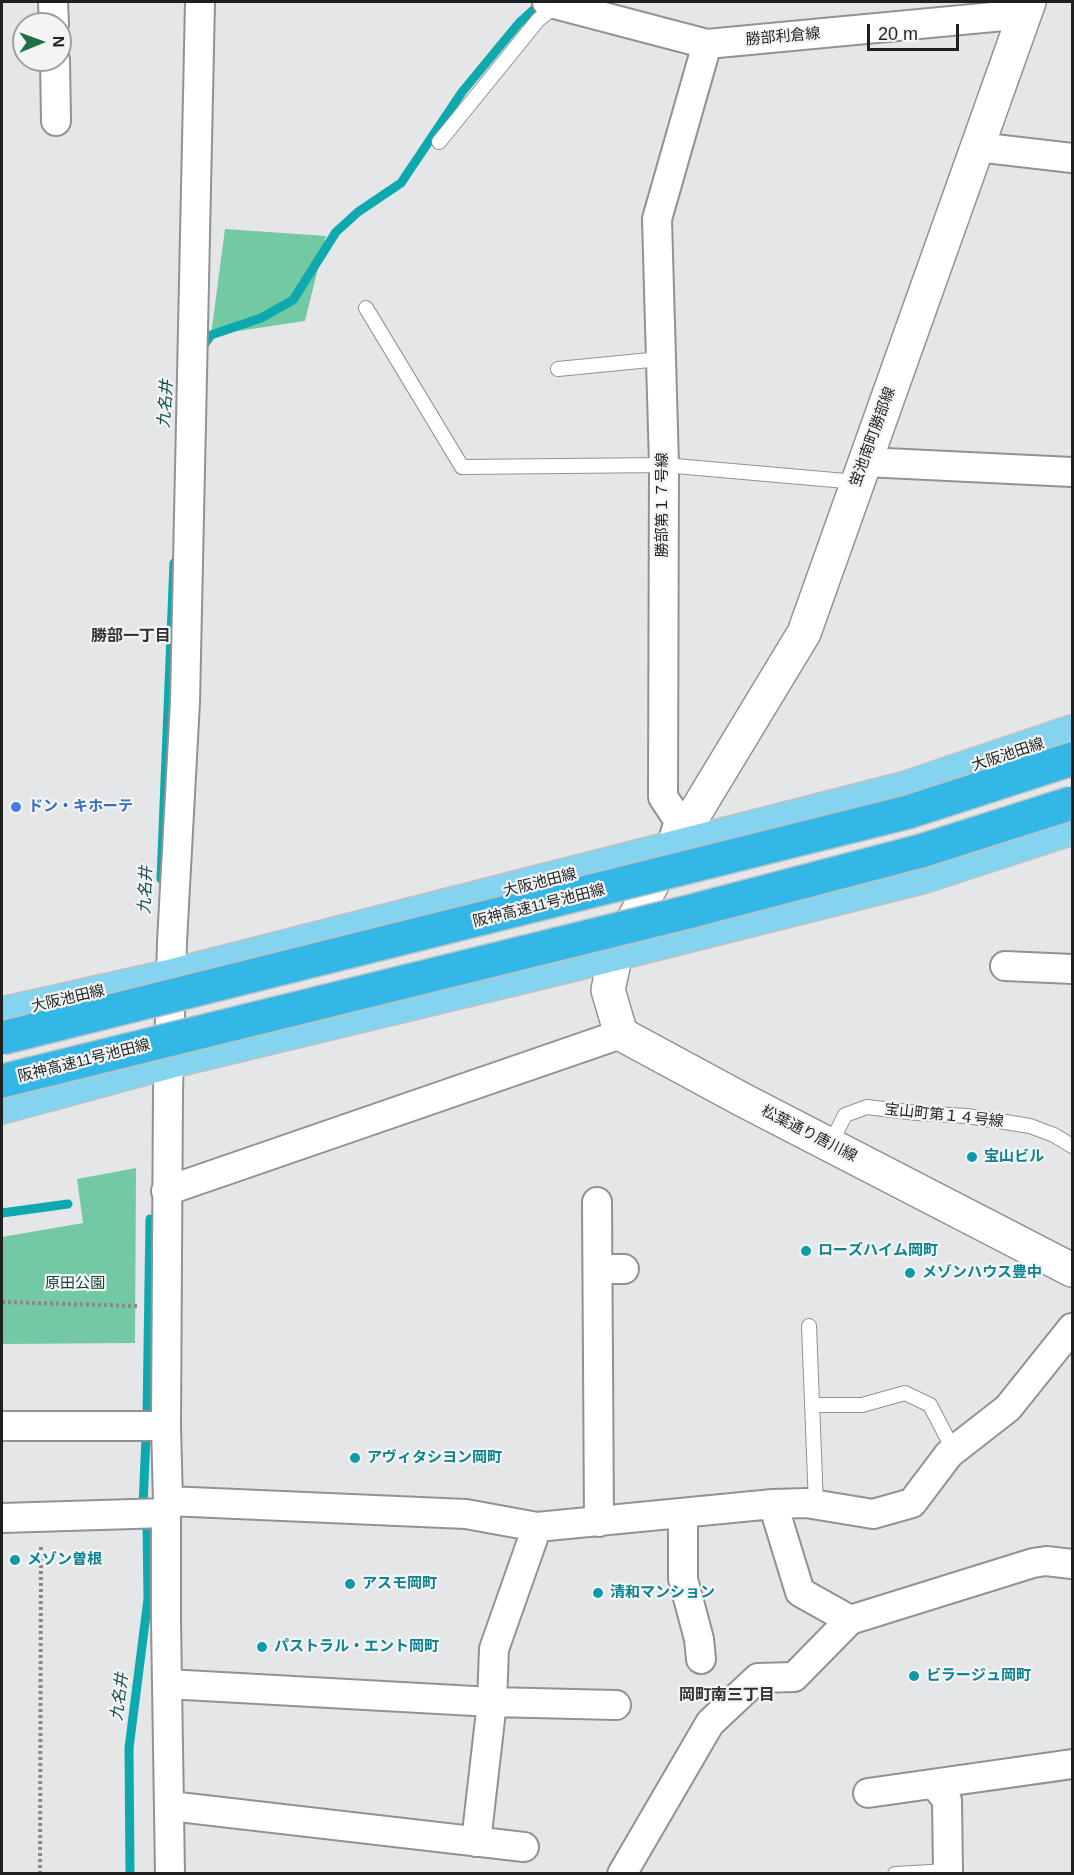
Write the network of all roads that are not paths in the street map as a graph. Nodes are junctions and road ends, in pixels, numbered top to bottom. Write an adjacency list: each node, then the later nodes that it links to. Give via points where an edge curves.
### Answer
1 (200, 2): 24 (street, via 185,702)
2 (559, 4): 4 (street, 勝部利倉線); 7 (lane, via 537,20)
3 (1027, 8): 4 (street, 勝部利倉線); 8 (street, 蛍池南町勝部線)
4 (707, 45): 11 (street, 勝部第１７号線, via 657,219)
5 (55, 72): 6 (street)
6 (56, 121)
7 (439, 142)
8 (977, 147): 9 (street); 14 (street, 蛍池南町勝部線)
9 (1072, 158)
10 (366, 308): 13 (lane, via 462,467)
11 (660, 359): 12 (lane); 13 (street, 勝部第１７号線)
12 (558, 369)
13 (664, 465): 14 (lane); 20 (street, 勝部第１７号線, via 663,797 679,821)
14 (861, 472): 15 (street); 20 (street, 蛍池南町勝部線, via 804,633)
15 (1072, 472)
16 (1072, 732): 20 (main road, 大阪池田線, via 903,789)
17 (1072, 759): 27 (highway, 阪神高速11号池田線, bridge, via 908,812)
18 (1072, 803): 29 (highway, 阪神高速11号池田線, bridge, via 921,851 688,912)
19 (1072, 828): 21 (main road, via 925,876)
20 (670, 850): 21 (street, 勝部第１７号線); 24 (main road, 大阪池田線)
21 (616, 953): 26 (street, via 608,990); 28 (main road)
22 (1005, 966): 23 (street)
23 (1072, 969)
24 (171, 976): 25 (main road, 大阪池田線); 28 (street)
25 (2, 1014)
26 (621, 1034): 31 (street, 松葉通り唐川線); 33 (street)
27 (2, 1038)
28 (168, 1062): 30 (main road); 33 (street)
29 (2, 1081)
30 (2, 1107)
31 (830, 1145): 32 (lane, 宝山町第１４号線, via 845,1115 867,1107 1030,1126); 35 (street, 松葉通り唐川線)
32 (1072, 1146)
33 (166, 1191): 40 (street)
34 (597, 1202): 47 (street, via 611,1269)
35 (1072, 1270)
36 (809, 1326): 38 (lane)
37 (1072, 1328): 41 (street, via 1008,1408)
38 (812, 1405): 41 (lane, via 862,1405 905,1393 930,1405); 43 (lane)
39 (2, 1426): 40 (street)
40 (166, 1426): 44 (street)
41 (954, 1451): 43 (street, via 912,1503 873,1514)
42 (773, 1504): 43 (street); 45 (street); 50 (street, via 800,1592)
43 (816, 1505)
44 (167, 1507): 46 (street); 48 (street, via 466,1514); 52 (street)
45 (683, 1514): 47 (street); 51 (street, via 683,1579)
46 (2, 1518)
47 (599, 1522): 48 (street)
48 (537, 1527): 53 (street, via 494,1649)
49 (1072, 1564): 50 (street, via 1033,1563)
50 (850, 1620): 63 (street, via 794,1677 758,1678 710,1723)
51 (701, 1659)
52 (167, 1684): 53 (street); 58 (street)
53 (492, 1702): 54 (street); 59 (street)
54 (616, 1705)
55 (1072, 1764): 56 (street)
56 (934, 1784): 57 (street); 61 (street, via 947,1800)
57 (868, 1793)
58 (170, 1806): 59 (street); 62 (street)
59 (476, 1842): 60 (street)
60 (525, 1847)
61 (948, 1872): 64 (lane)
62 (170, 1874)
63 (622, 1874)
64 (895, 1874)

